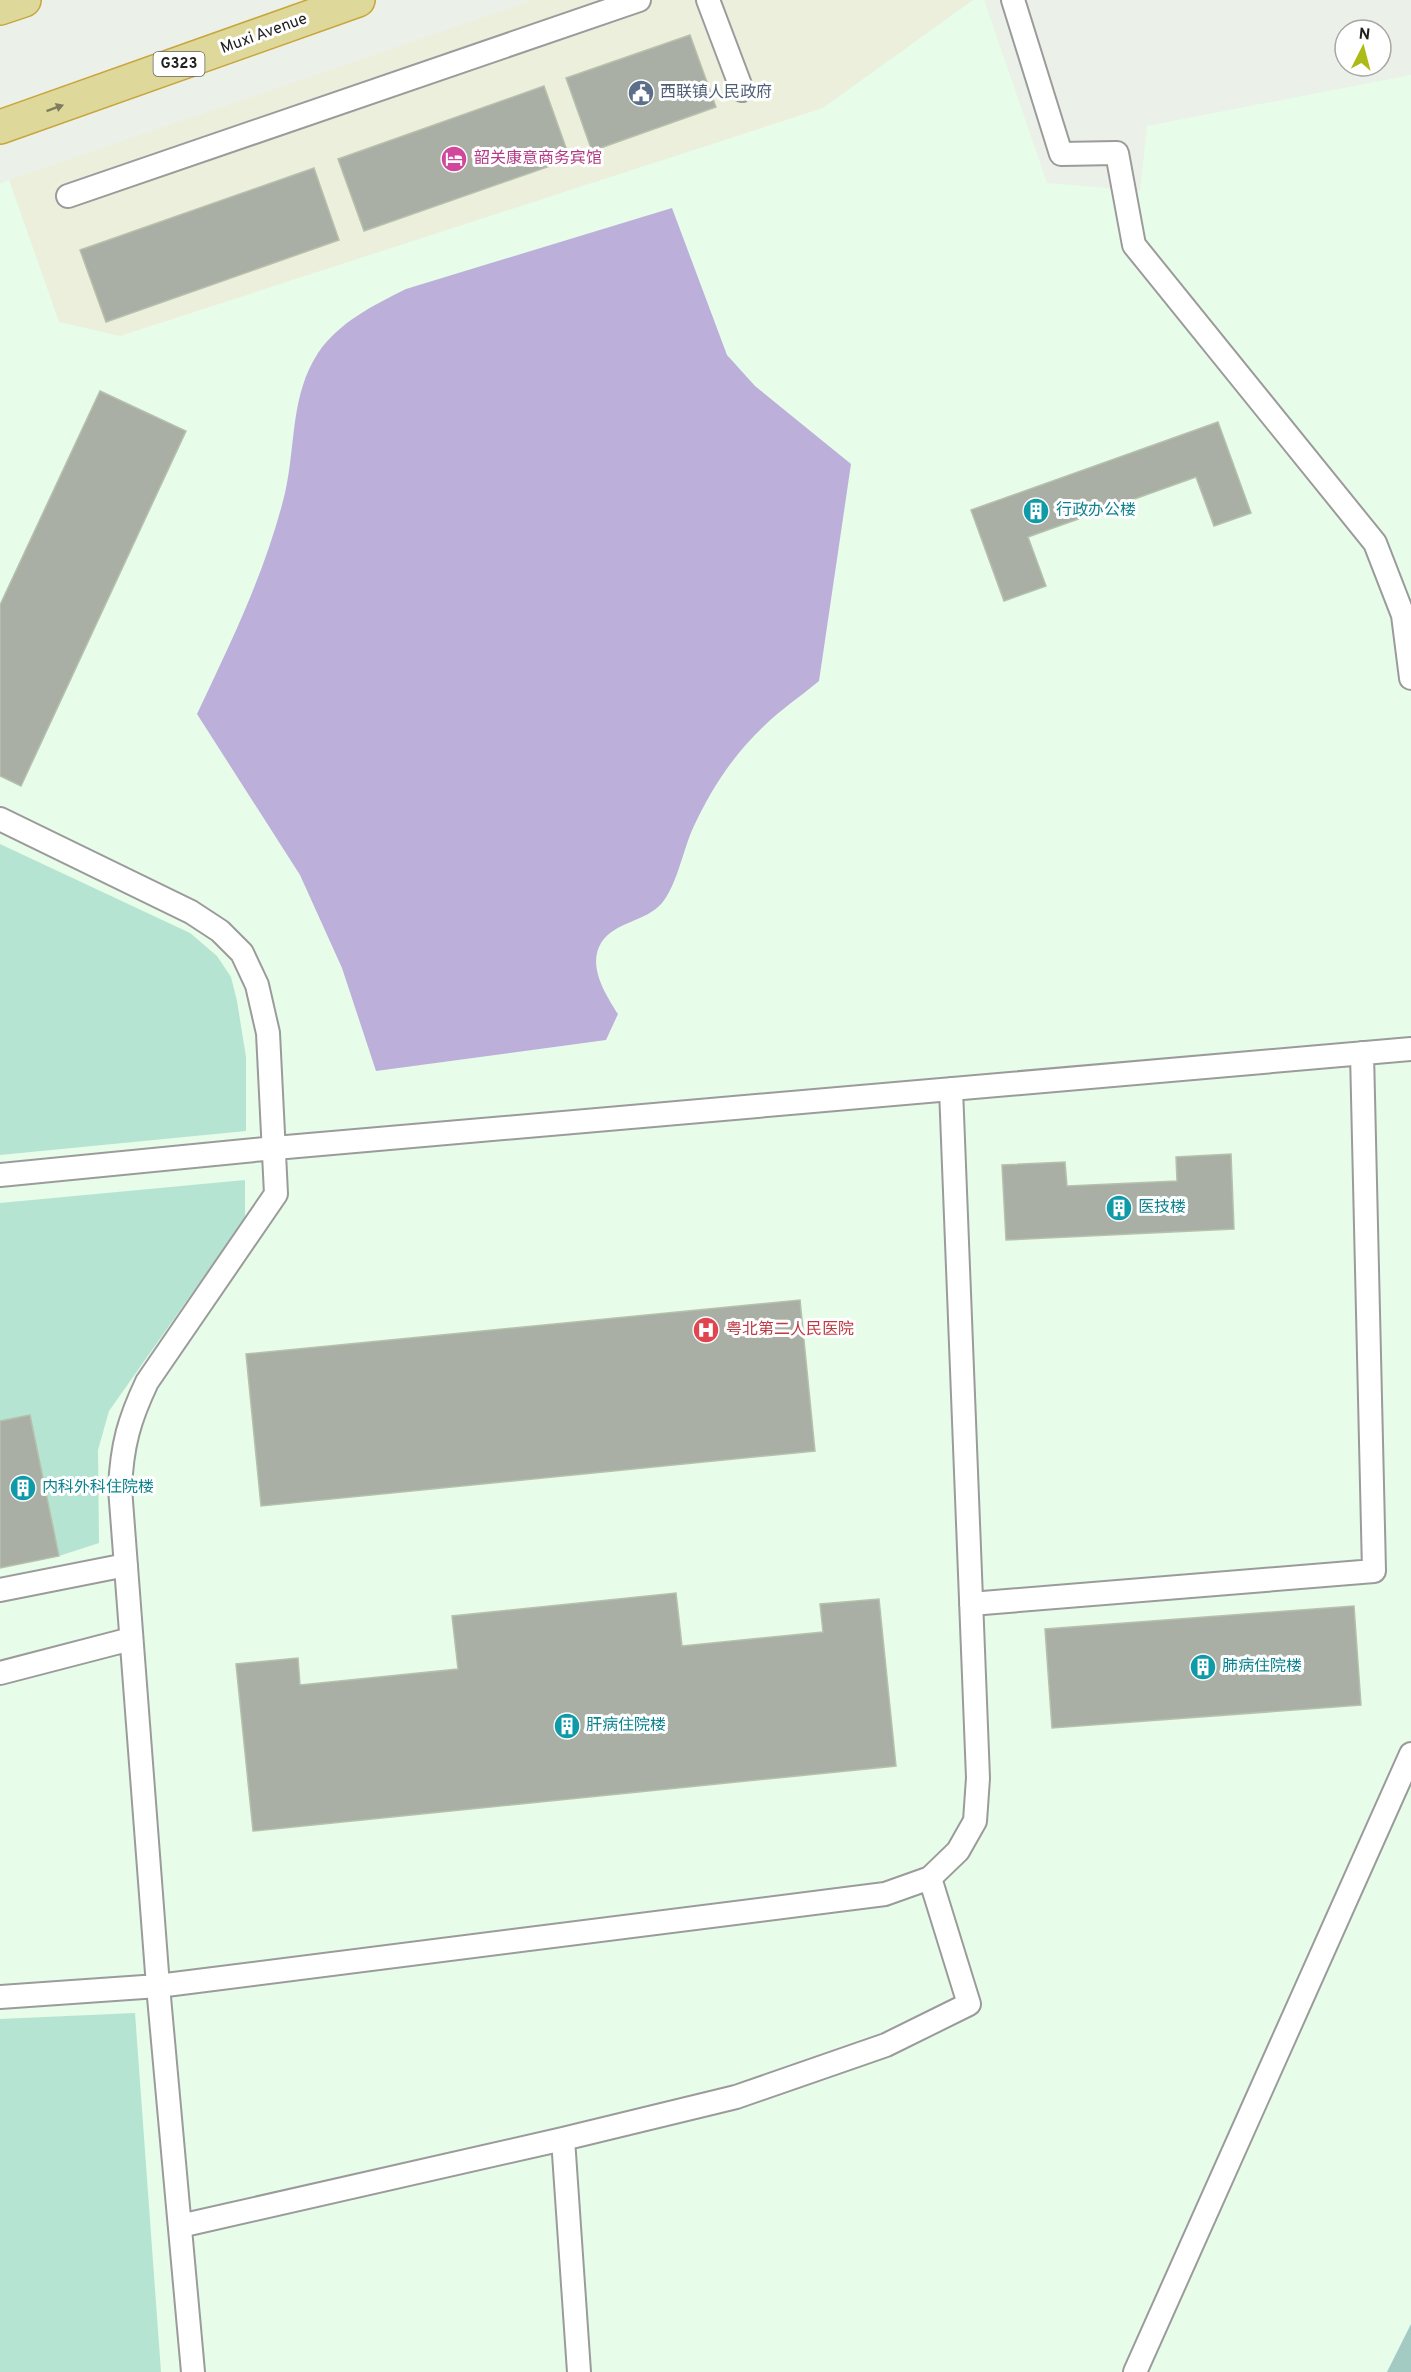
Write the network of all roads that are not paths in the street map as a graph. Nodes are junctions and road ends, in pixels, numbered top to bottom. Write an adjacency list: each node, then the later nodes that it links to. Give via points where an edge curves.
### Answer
1 (24, 0): 6 (highway)
2 (358, 0): 8 (highway, Muxi Avenue / G323, one-way to 2)
3 (639, 0): 9 (lane)
4 (708, 0): 7 (lane)
5 (1013, 0): 10 (lane, via 1061,154 1117,153 1134,245 1375,543 1403,615)
6 (0, 8)
7 (742, 90)
8 (0, 127)
9 (68, 196)
10 (1411, 678)
11 (0, 819): 15 (lane, via 192,912 220,931 242,953 257,985 268,1033)
12 (1411, 1049): 13 (lane)
13 (1362, 1053): 14 (lane); 19 (lane, via 1374,1571)
14 (951, 1089): 15 (lane); 19 (lane)
15 (275, 1148): 16 (lane); 17 (lane, via 276,1194 147,1382 131,1415 122,1452 120,1488)
16 (0, 1175)
17 (126, 1566): 18 (lane); 20 (lane)
18 (0, 1590)
19 (971, 1604): 23 (lane, via 978,1778 975,1821 958,1851)
20 (131, 1639): 21 (lane); 24 (lane)
21 (0, 1673)
22 (1411, 1754): 30 (lane)
23 (930, 1878): 24 (lane, via 885,1894); 26 (lane, via 969,2004 886,2045 736,2097)
24 (158, 1986): 25 (lane); 27 (lane)
25 (0, 1997)
26 (563, 2139): 27 (lane); 29 (lane)
27 (180, 2226): 28 (lane)
28 (193, 2372)
29 (579, 2372)
30 (1135, 2372)

